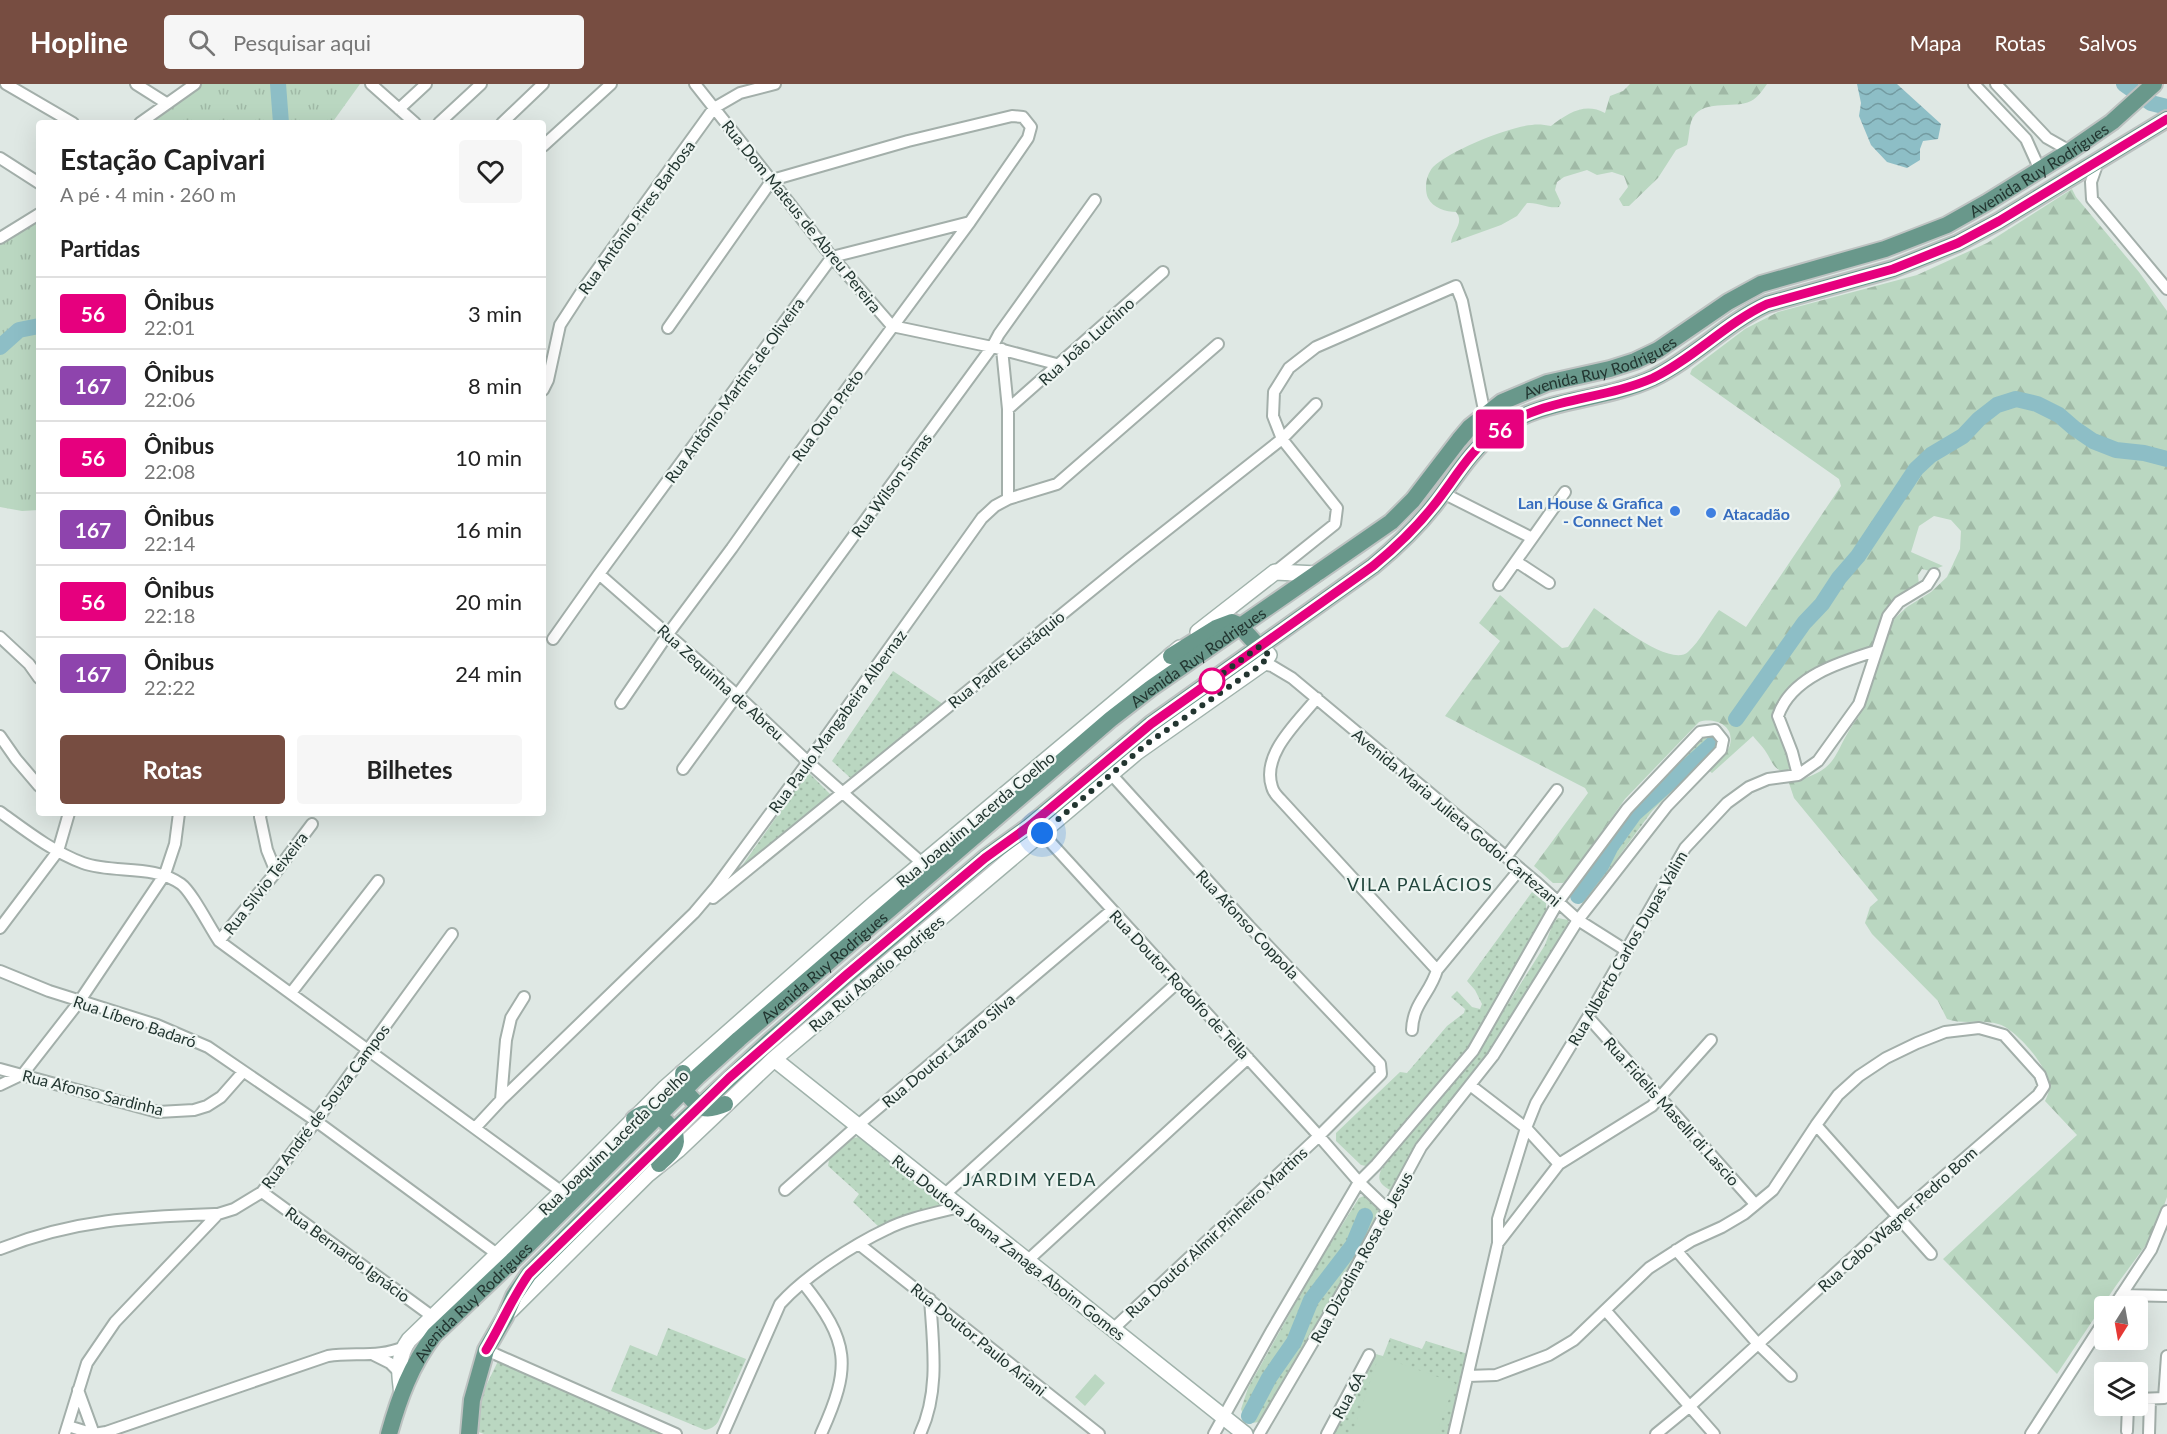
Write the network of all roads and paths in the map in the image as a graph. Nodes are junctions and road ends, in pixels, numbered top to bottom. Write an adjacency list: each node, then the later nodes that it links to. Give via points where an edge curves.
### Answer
1 (6, 84): 18 (street)
2 (136, 84): 14 (street)
3 (195, 84): 14 (street)
4 (371, 84): 16 (street)
5 (426, 84): 16 (street)
6 (481, 84): 21 (street)
7 (543, 84): 22 (street)
8 (611, 84): 23 (street)
9 (695, 84): 15 (street, Rua Dom Mateus de Abreu Pereira)
10 (775, 84): 15 (street, Rua Antônio Pires Barbosa, via 740,93)
11 (1974, 84): 27 (street, via 2026,139)
12 (1996, 84): 24 (street, via 2047,138)
13 (2154, 84): 24 (main road, Avenida Ruy Rodrigues, via 2127,110)
14 (166, 103): 19 (street)
15 (714, 108): 28 (street, Rua Dom Mateus de Abreu Pereira); 42 (street, Rua Antônio Pires Barbosa, via 560,325)
16 (399, 109): 20 (street)
17 (2166, 119): 26 (main road, Avenida Ruy Rodrigues)
18 (68, 120)
19 (144, 120)
20 (412, 120)
21 (442, 120)
22 (505, 120)
23 (546, 143)
24 (2070, 151): 27 (main road, Avenida Ruy Rodrigues)
25 (0, 158): 29 (street)
26 (2098, 161): 36 (street, via 2091,182 2092,199); 48 (main road, Avenida Ruy Rodrigues, via 1989,227 1937,253 1871,276 1767,304 1654,377 1535,409 1519,417 1482,443)
27 (2040, 170): 45 (main road, Avenida Ruy Rodrigues, via 1967,215 1927,234 1761,284 1635,361 1538,386 1502,402)
28 (772, 180): 32 (street, Rua Ouro Preto, via 908,141 1012,116 1023,117 1031,127 1028,138); 34 (street, Rua Dom Mateus de Abreu Pereira); 38 (street)
29 (36, 181)
30 (1095, 200): 40 (street, Rua Wilson Simas, via 999,334)
31 (36, 216): 33 (street)
32 (970, 222): 34 (street); 37 (street, Rua Ouro Preto)
33 (0, 238)
34 (832, 257): 37 (street, Rua Dom Mateus de Abreu Pereira); 53 (street, Rua Antônio Martins de Oliveira)
35 (1163, 272): 41 (street, Rua João Luchino)
36 (2167, 289)
37 (892, 326): 40 (street, Rua Dom Mateus de Abreu Pereira); 59 (street, Rua Ouro Preto)
38 (669, 328)
39 (1218, 344): 49 (street, Rua Paulo Mangabeira Albernaz, via 1057,484)
40 (997, 348): 41 (street, Rua Dom Mateus de Abreu Pereira); 44 (street); 66 (street, Rua Wilson Simas)
41 (1060, 365): 44 (street, Rua João Luchino)
42 (546, 384)
43 (1316, 404): 46 (street, Rua Padre Eustáquio)
44 (1008, 409): 49 (street)
45 (1485, 415): 46 (street, via 1456,286 1316,347 1288,368 1274,392 1273,416); 54 (main road, Avenida Ruy Rodrigues, via 1459,440 1404,509)
46 (1282, 439): 52 (street, via 1337,508 1338,516 1335,524); 76 (street, Rua Padre Eustáquio)
47 (1565, 492): 50 (street)
48 (1443, 493): 50 (street); 63 (main road, Avenida Ruy Rodrigues, via 1412,532)
49 (1008, 499): 70 (street, Rua Paulo Mangabeira Albernaz, via 981,518)
50 (1532, 538): 51 (street)
51 (1517, 562): 56 (street); 57 (street)
52 (1275, 572): 54 (street); 64 (street, Rua Joaquim Lacerda Coelho)
53 (599, 574): 59 (street, Rua Zequinha de Abreu); 61 (street, Rua Antônio Martins de Oliveira)
54 (1317, 574): 58 (main road, Avenida Ruy Rodrigues)
55 (1935, 574): 62 (street, via 1927,585 1899,602 1888,616)
56 (1549, 582)
57 (1499, 585)
58 (1239, 625): 63 (main road); 64 (main road, via 1232,622 1216,628); 117 (main road, Avenida Ruy Rodrigues, via 1111,719)
59 (668, 634): 66 (street, Rua Zequinha de Abreu); 68 (street, Rua Ouro Preto)
60 (0, 637): 65 (street)
61 (553, 639)
62 (1876, 651): 73 (street, via 1859,704 1818,761); 73 (street, via 1821,670 1782,705 1778,716)
63 (1263, 655): 67 (street, Avenida Maria Julieta Godoi Cartezani); 72 (street, Rua Rui Abadio Rodriges); 121 (main road, Avenida Ruy Rodrigues, via 1151,724 985,858 772,1039)
64 (1171, 656): 85 (street, Rua Joaquim Lacerda Coelho)
65 (36, 674)
66 (737, 695): 70 (street, Rua Zequinha de Abreu); 71 (street, Rua Wilson Simas)
67 (1317, 698): 84 (street, Avenida Maria Julieta Godoi Cartezani); 98 (street, via 1276,749 1272,787)
68 (621, 703)
69 (0, 736): 74 (street)
70 (808, 762): 76 (street, Rua Zequinha de Abreu); 92 (street, Rua Paulo Mangabeira Albernaz)
71 (683, 769)
72 (1111, 774): 82 (street, Rua Rui Abadio Rodriges); 114 (street, Rua Afonso Coppola, via 1380,1064)
73 (1798, 775): 97 (street, Rua Alberto Carlos Dupas Valim, via 1768,779 1727,803 1684,848)
74 (36, 782)
75 (1557, 790): 84 (street)
76 (842, 793): 85 (street, Rua Zequinha de Abreu); 92 (street, Rua Padre Eustáquio)
77 (0, 812): 83 (street)
78 (66, 816): 83 (street)
79 (179, 816): 88 (street)
80 (260, 816): 87 (street)
81 (312, 824): 87 (street, Rua Silvio Teixeira)
82 (1042, 833): 91 (street, Rua Doutor Rodolfo de Tella); 109 (street, Rua Rui Abadio Rodriges)
83 (58, 851): 88 (street, via 104,868); 94 (street)
84 (1506, 857): 86 (street, Avenida Maria Julieta Godoi Cartezani)
85 (922, 863): 112 (street, Rua Joaquim Lacerda Coelho)
86 (1520, 869): 90 (street, Avenida Maria Julieta Godoi Cartezani); 98 (street)
87 (276, 872): 96 (street, Rua Silvio Teixeira)
88 (165, 874): 96 (street, via 183,885); 103 (street)
89 (378, 880): 101 (street)
90 (1558, 902): 93 (street, Avenida Maria Julieta Godoi Cartezani); 93 (street, Rua Dizodina Rosa de Jesus, via 1627,809 1700,732 1714,730 1723,740 1721,750 1667,806); 133 (street, via 1473,1050)
91 (1112, 910): 100 (street, Rua Doutor Rodolfo de Tella); 126 (street, Rua Doutor Lázaro Silva)
92 (694, 913): 119 (street, Rua Paulo Mangabeira Albernaz)
93 (1578, 920): 97 (street, Avenida Maria Julieta Godoi Cartezani); 116 (street, Rua Dizodina Rosa de Jesus, via 1493,1056)
94 (0, 928)
95 (452, 934): 107 (street, Rua André de Souza Campos)
96 (219, 941): 101 (street)
97 (1627, 951): 104 (street, Rua Alberto Carlos Dupas Valim)
98 (1437, 970): 105 (street, via 1433,984 1417,1006)
99 (0, 971): 103 (street, Rua Líbero Badaró)
100 (1178, 982): 108 (street, Rua Doutor Rodolfo de Tella); 137 (street)
101 (291, 993): 107 (street)
102 (524, 997): 119 (street, via 511,1018 506,1040)
103 (79, 1002): 111 (street, Rua Líbero Badaró, via 157,1025 208,1047); 113 (street)
104 (1588, 1017): 118 (street, Rua Fidelis Maselli di Lascio); 128 (street, Rua Alberto Carlos Dupas Valim, via 1536,1103)
105 (1412, 1030)
106 (1711, 1040): 118 (street)
107 (367, 1049): 124 (street, Rua André de Souza Campos); 127 (street)
108 (1248, 1058): 130 (street, Rua Doutor Rodolfo de Tella); 150 (street)
109 (774, 1059): 120 (street, Rua Rui Abadio Rodriges); 126 (street, Rua Doutora Joana Zanaga Aboim Gomes)
110 (0, 1069): 113 (street, Rua Afonso Sardinha)
111 (243, 1072): 113 (street, Rua Afonso Sardinha, via 222,1097 194,1110 178,1112 158,1112); 124 (street, Rua Líbero Badaró)
112 (683, 1073): 117 (main road); 123 (street, Rua Joaquim Lacerda Coelho)
113 (23, 1074): 115 (street)
114 (1381, 1074): 130 (street, Rua Doutor Almir Pinheiro Martins)
115 (0, 1085)
116 (1470, 1085): 128 (street); 140 (street, Rua Dizodina Rosa de Jesus, via 1421,1147)
117 (684, 1090): 121 (main road); 122 (main road, Avenida Ruy Rodrigues)
118 (1660, 1099): 132 (street); 138 (street, Rua Fidelis Maselli di Lascio)
119 (501, 1100): 127 (street, Rua Paulo Mangabeira Albernaz)
120 (725, 1104): 121 (main road, via 709,1110); 131 (street, Rua Rui Abadio Rodriges)
121 (699, 1107): 129 (main road, Avenida Ruy Rodrigues)
122 (659, 1116): 123 (main road, via 646,1113); 129 (main road); 170 (main road, Avenida Ruy Rodrigues, via 445,1323 424,1347)
123 (634, 1119): 136 (street, Rua Joaquim Lacerda Coelho)
124 (316, 1121): 135 (street, Rua André de Souza Campos); 148 (street, Rua Líbero Badaró)
125 (1816, 1125): 138 (street, via 1773,1190); 143 (street); 143 (street, Rua Cabo Wagner Pedro Bom, via 1858,1076 1886,1058 1945,1032 1979,1028 2004,1035 2040,1075 2043,1086 2038,1095)
126 (857, 1126): 134 (street, Rua Doutor Lázaro Silva); 137 (street, Rua Doutora Joana Zanaga Aboim Gomes)
127 (475, 1128): 136 (street)
128 (1526, 1128): 132 (street); 145 (street, Rua Alberto Carlos Dupas Valim, via 1498,1219)
129 (673, 1131): 131 (main road, via 675,1145); 157 (main road, Avenida Ruy Rodrigues, via 529,1274)
130 (1319, 1136): 133 (street, Rua Doutor Rodolfo de Tella); 158 (street, Rua Doutor Almir Pinheiro Martins)
131 (659, 1164): 157 (street, Rua Rui Abadio Rodriges)
132 (1559, 1164): 145 (street)
133 (1359, 1182): 140 (street, Rua Doutor Rodolfo de Tella); 174 (street)
134 (784, 1190)
135 (262, 1191): 142 (street, Rua André de Souza Campos); 156 (street, Rua Bernardo Ignácio)
136 (562, 1192): 148 (street, Rua Joaquim Lacerda Coelho)
137 (944, 1195): 139 (street, Rua Doutora Joana Zanaga Aboim Gomes)
138 (1755, 1204): 147 (street, via 1735,1221)
139 (959, 1206): 144 (street, via 888,1228); 150 (street, Rua Doutora Joana Zanaga Aboim Gomes)
140 (1387, 1209): 187 (street, Rua Dizodina Rosa de Jesus)
141 (2167, 1211): 152 (street, via 2151,1250)
142 (218, 1214): 146 (street, via 118,1219 72,1226); 169 (street, Rua André de Souza Campos, via 115,1322 87,1363)
143 (1898, 1217): 149 (street); 160 (street, Rua Cabo Wagner Pedro Bom)
144 (860, 1245): 151 (street); 154 (street, Rua Doutor Paulo Ariani)
145 (1497, 1245): 167 (street, Rua Alberto Carlos Dupas Valim)
146 (0, 1249)
147 (1676, 1250): 155 (street, via 1633,1282); 160 (street)
148 (497, 1254): 156 (street, Rua Joaquim Lacerda Coelho)
149 (1931, 1254)
150 (1027, 1261): 158 (street, Rua Doutora Joana Zanaga Aboim Gomes)
151 (803, 1283): 182 (street, via 780,1304); 183 (street, via 829,1319 843,1362 840,1388)
152 (2121, 1295): 153 (street)
153 (2167, 1296)
154 (930, 1299): 177 (street, via 933,1384); 184 (street, Rua Doutor Paulo Ariani)
155 (1606, 1311): 167 (street, via 1574,1340 1549,1355 1496,1375); 172 (street)
156 (433, 1317): 161 (street, Rua Joaquim Lacerda Coelho)
157 (505, 1317): 162 (main road, Avenida Ruy Rodrigues)
158 (1113, 1329): 174 (street, Rua Doutora Joana Zanaga Aboim Gomes)
159 (2094, 1336): 192 (street)
160 (1758, 1344): 168 (street); 172 (street, Rua Cabo Wagner Pedro Bom)
161 (404, 1347): 163 (street); 166 (street)
162 (486, 1350): 180 (main road, Avenida Ruy Rodrigues, via 472,1400); 181 (street)
163 (374, 1355): 166 (street); 178 (street, via 328,1356)
164 (1369, 1355): 188 (street, Rua 6A)
165 (2167, 1356): 171 (street, via 2164,1398)
166 (399, 1372): 170 (street)
167 (1468, 1376): 189 (street, Rua Alberto Carlos Dupas Valim)
168 (1791, 1376)
169 (78, 1390): 175 (street, Rua André de Souza Campos); 178 (street)
170 (402, 1393): 179 (main road, Avenida Ruy Rodrigues)
171 (2150, 1399): 193 (street)
172 (1689, 1407): 190 (street, Rua Cabo Wagner Pedro Bom); 191 (street)
173 (2128, 1416): 176 (street)
174 (1224, 1417): 185 (street); 186 (street, Rua Doutora Joana Zanaga Aboim Gomes)
175 (66, 1430): 178 (street)
176 (2127, 1431)
177 (925, 1432)
178 (94, 1434)
179 (389, 1434)
180 (469, 1434)
181 (676, 1434)
182 (723, 1434)
183 (821, 1434)
184 (1099, 1434)
185 (1214, 1434)
186 (1245, 1434)
187 (1259, 1434)
188 (1327, 1434)
189 (1454, 1434)
190 (1656, 1434)
191 (1714, 1434)
192 (2031, 1434)
193 (2149, 1434)

